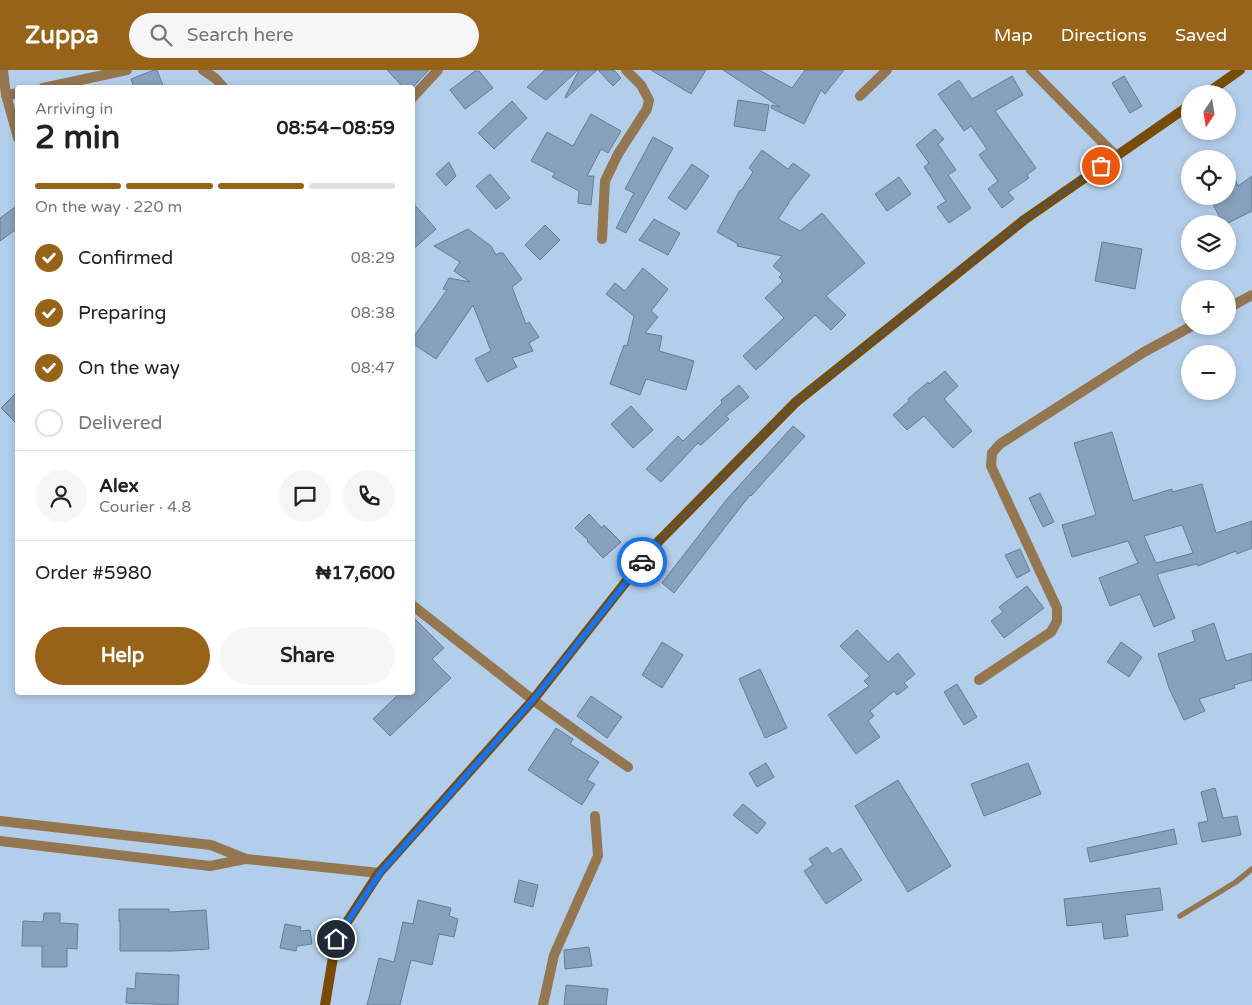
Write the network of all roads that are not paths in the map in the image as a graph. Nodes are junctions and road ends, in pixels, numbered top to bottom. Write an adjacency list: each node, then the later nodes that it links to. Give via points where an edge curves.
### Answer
1 (3, 70): 13 (street)
2 (127, 70): 9 (street)
3 (203, 70): 10 (street)
4 (438, 70): 14 (street)
5 (626, 70): 19 (street, via 641,85 648,100 647,109 605,181)
6 (887, 70): 15 (street)
7 (1031, 70): 18 (street)
8 (1240, 70): 11 (main road)
9 (57, 85)
10 (221, 85)
11 (1219, 85)
12 (15, 94): 13 (street)
13 (6, 95): 17 (street)
14 (415, 95)
15 (860, 96)
16 (1181, 111): 18 (main road)
17 (15, 127)
18 (1116, 156): 25 (main road, via 1024,220 796,402 654,546)
19 (602, 238)
20 (1252, 295): 21 (street)
21 (1236, 304)
22 (1181, 332): 24 (street, via 1000,444 992,453 991,466 1057,608 1051,632)
23 (415, 607): 25 (street)
24 (979, 680)
25 (533, 700): 26 (street); 32 (main road)
26 (628, 766)
27 (596, 816): 35 (street, via 598,856 554,954)
28 (0, 821): 30 (street, via 211,845)
29 (0, 841): 30 (street, via 210,866)
30 (246, 859): 32 (street)
31 (1252, 869): 33 (lane)
32 (380, 873): 34 (main road, via 336,939)
33 (1180, 916)
34 (325, 1005)
35 (543, 1005)

